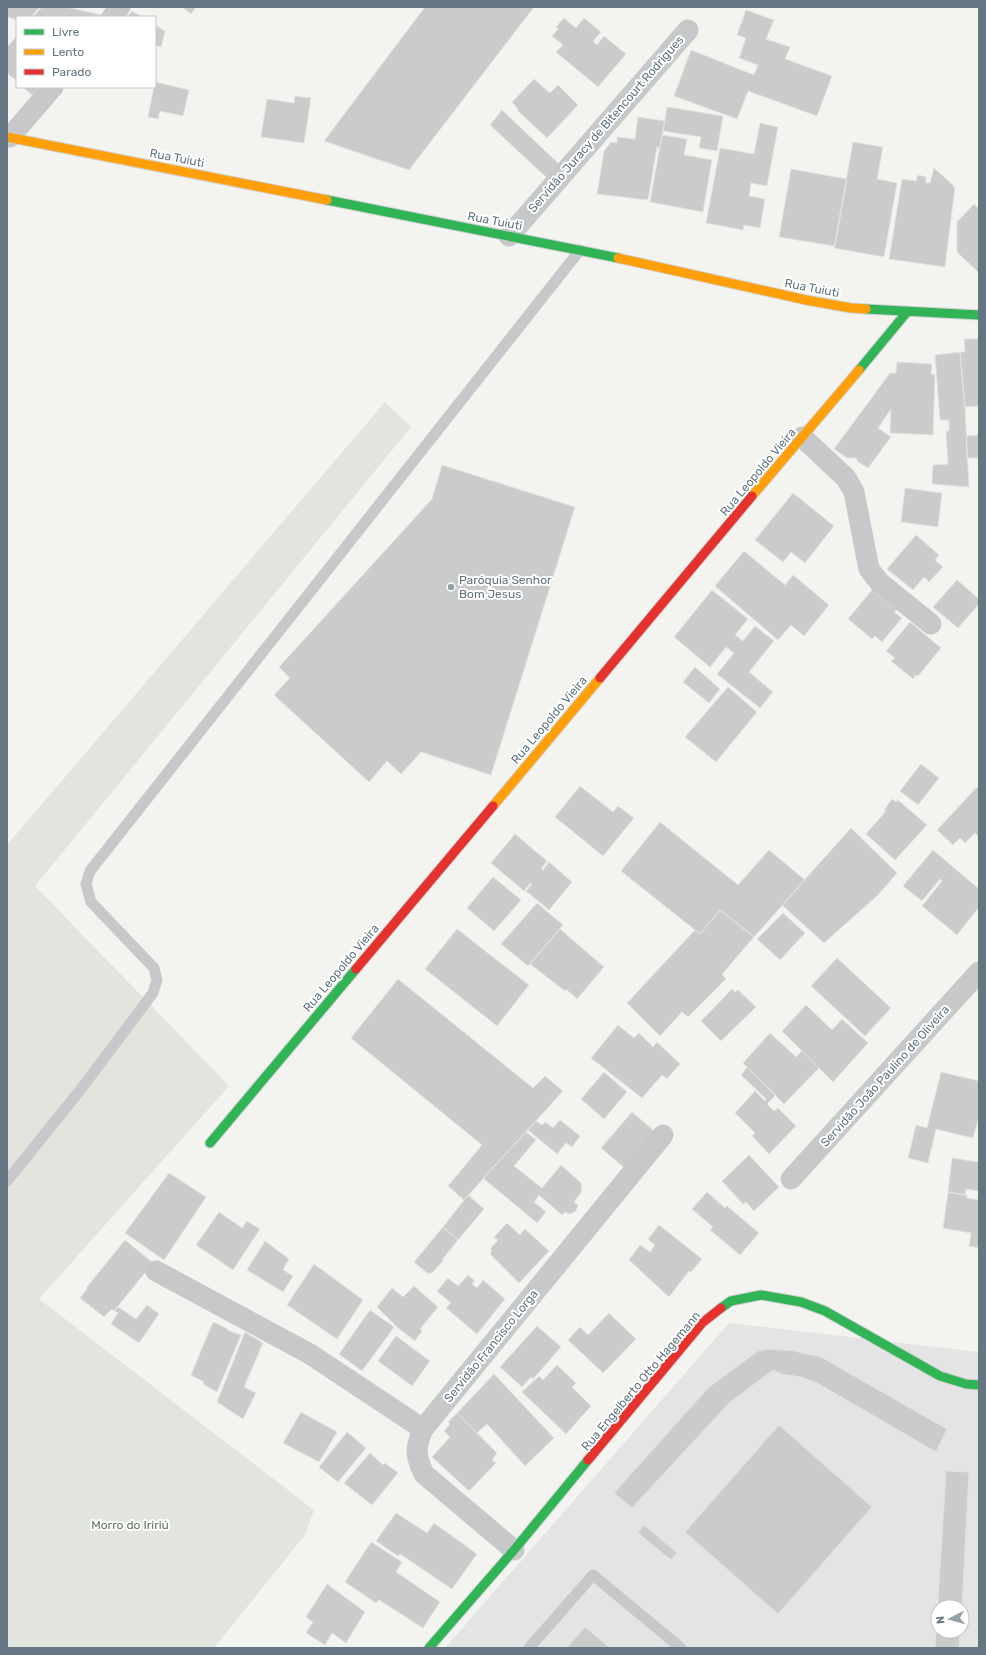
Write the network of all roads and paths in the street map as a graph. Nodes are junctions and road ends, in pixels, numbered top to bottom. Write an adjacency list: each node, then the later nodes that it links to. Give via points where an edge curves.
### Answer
1 (120, 7): 2 (street)
2 (113, 16)
3 (688, 30): 6 (street, Servidão Juracy de Bitencourt Rodrigues)
4 (52, 88): 5 (street)
5 (9, 137): 6 (street, Rua Tuiuti)
6 (509, 236): 7 (street, Rua Tuiuti)
7 (580, 250): 8 (street, Rua Tuiuti, via 806,300 851,308); 16 (lane, via 90,871 86,884 91,902 154,968 158,980 153,993)
8 (907, 312): 9 (street, Rua Tuiuti); 10 (street, Rua Leopoldo Vieira)
9 (979, 314)
10 (802, 437): 11 (street, via 846,478 854,492 869,569 880,583); 14 (street, Rua Leopoldo Vieira)
11 (931, 624)
12 (979, 972): 15 (street, Servidão João Paulino de Oliveira)
13 (663, 1135): 19 (street, Servidão Francisco Lorga)
14 (210, 1143)
15 (791, 1179)
16 (7, 1181)
17 (156, 1271): 19 (street, via 310,1354)
18 (979, 1385): 20 (street, Rua Engelberto Otto Hagemann, via 940,1376 825,1311 801,1302 761,1295 731,1301 702,1323)
19 (423, 1429): 20 (street, Servidão Francisco Lorga, via 417,1444 417,1459 424,1474)
20 (514, 1550): 21 (street, Rua Engelberto Otto Hagemann)
21 (429, 1648)
22 (528, 1648): 23 (lane, via 593,1575)
23 (681, 1648)

